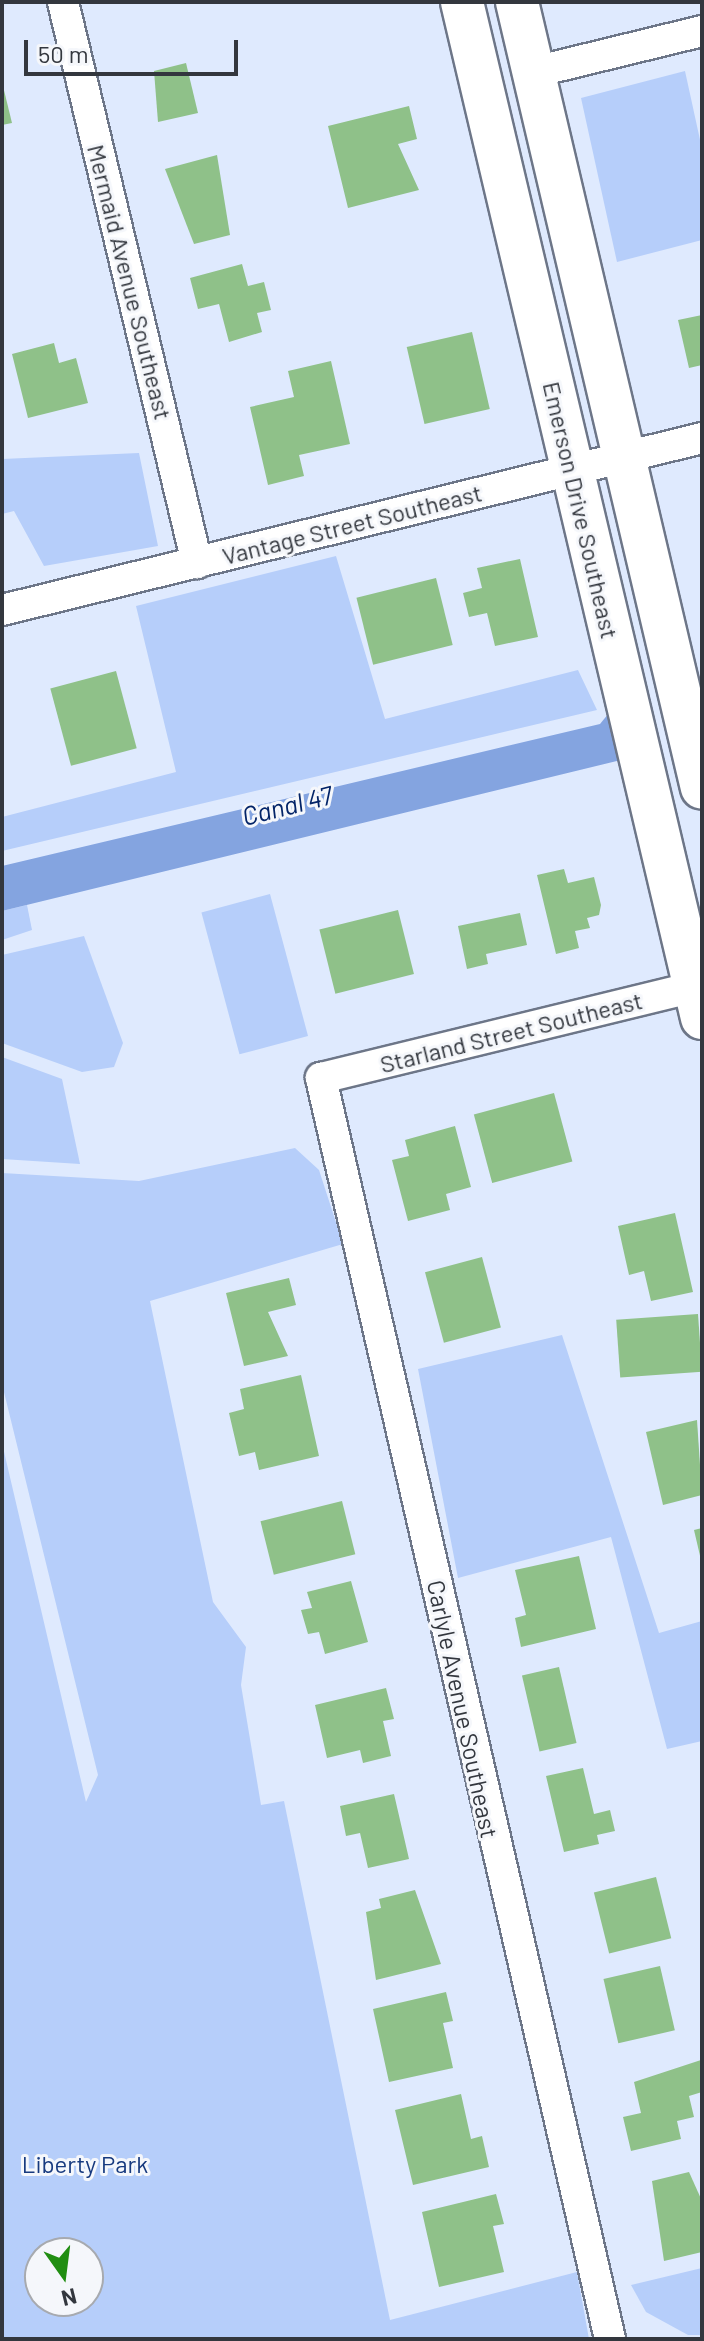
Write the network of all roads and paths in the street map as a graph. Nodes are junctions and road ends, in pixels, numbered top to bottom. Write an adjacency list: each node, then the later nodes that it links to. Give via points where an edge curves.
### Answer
1 (63, 2): 9 (street, Mermaid Avenue Southeast)
2 (462, 2): 8 (street, Emerson Drive Southeast)
3 (517, 2): 5 (street)
4 (702, 31): 5 (street)
5 (534, 72): 7 (street)
6 (702, 438): 7 (street, Vantage Street Southeast)
7 (623, 457): 8 (street, Vantage Street Southeast); 11 (street)
8 (570, 469): 9 (street, Vantage Street Southeast); 12 (street, Emerson Drive Southeast)
9 (197, 563): 10 (street, Vantage Street Southeast)
10 (2, 610)
11 (702, 788)
12 (699, 997): 13 (street, Starland Street Southeast)
13 (321, 1078): 14 (street, Carlyle Avenue Southeast)
14 (610, 2339)

